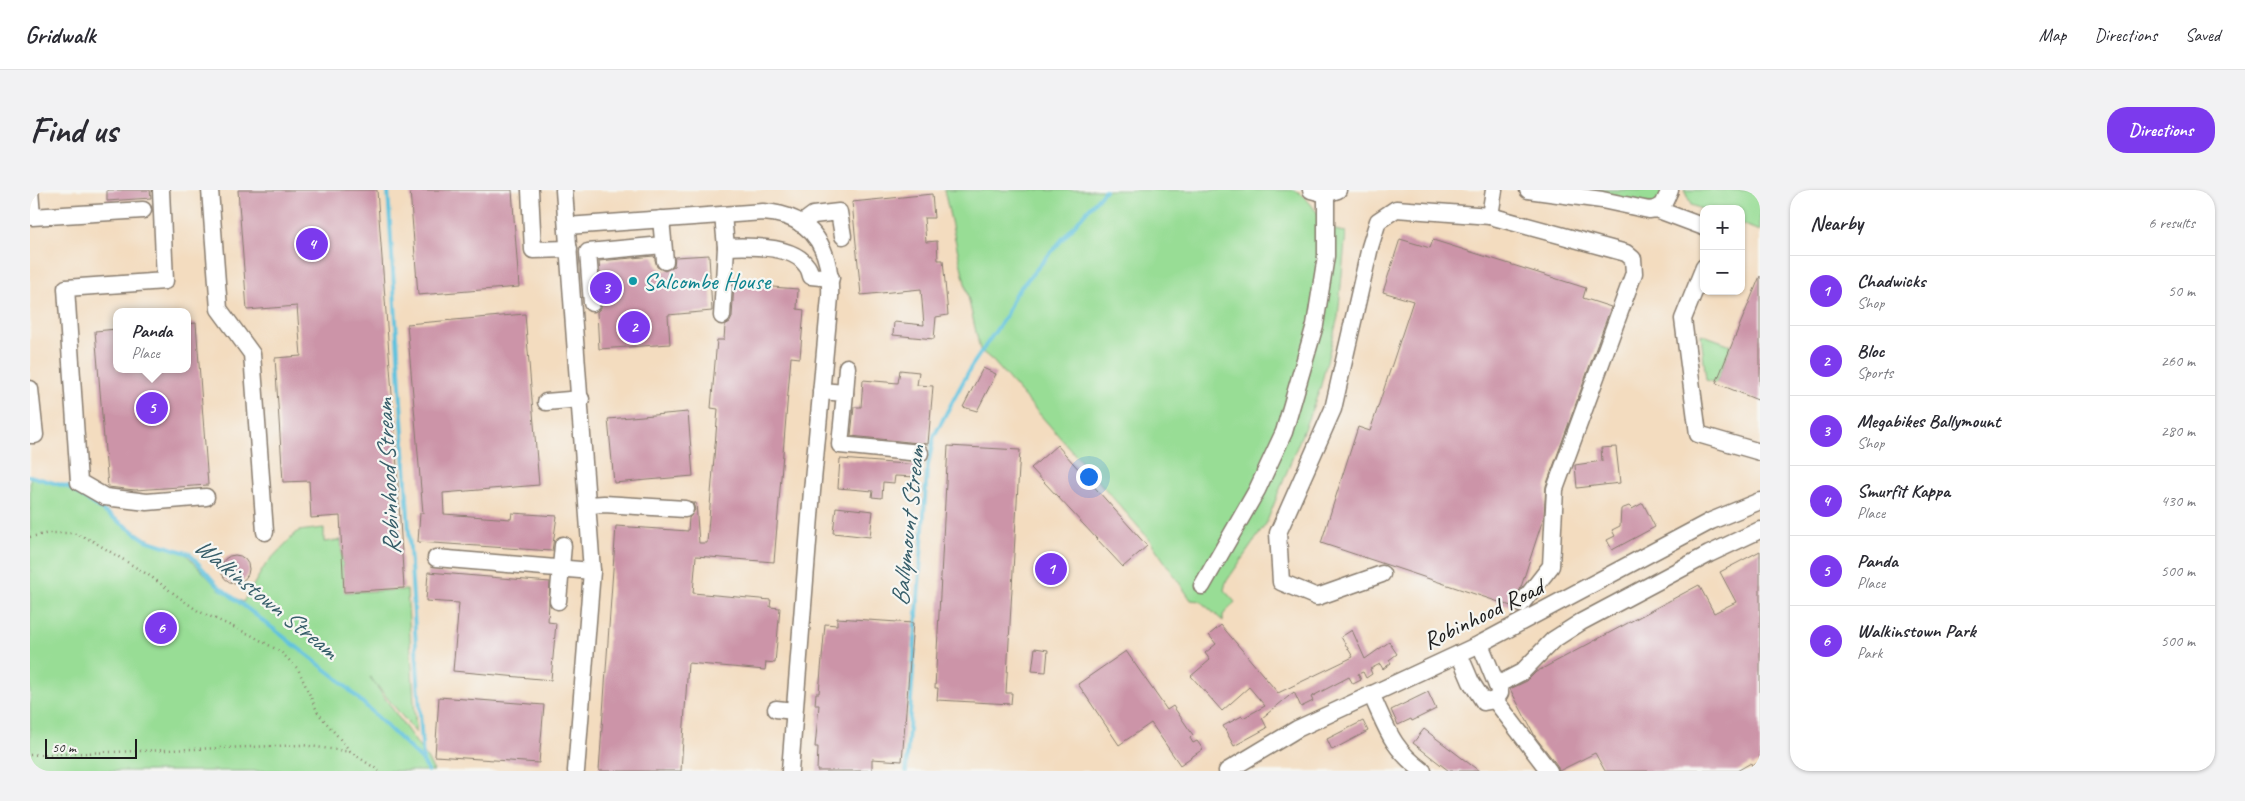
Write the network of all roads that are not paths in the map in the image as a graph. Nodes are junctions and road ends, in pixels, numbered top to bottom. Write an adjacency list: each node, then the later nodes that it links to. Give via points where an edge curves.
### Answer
1 (30, 190): 11 (street, via 32,217)
2 (161, 190): 34 (street, via 165,281 66,288 79,482 105,497 147,502)
3 (210, 190): 39 (street, via 219,309 252,354)
4 (530, 190): 20 (street, via 533,250)
5 (564, 190): 17 (street)
6 (1494, 190): 13 (street)
7 (1528, 190): 10 (street)
8 (1670, 190): 10 (street, via 1663,205)
9 (1325, 191): 45 (street, via 1326,256 1315,325 1284,432 1257,490)
10 (1656, 209): 16 (street)
11 (143, 210)
12 (723, 215): 14 (street); 15 (street, via 778,213); 19 (street)
13 (1490, 216): 44 (street, via 1396,209 1378,221 1334,408 1278,533 1281,582 1317,597); 47 (street, via 1626,253 1633,259 1634,273 1555,489 1551,566)
14 (661, 219): 17 (street); 23 (street, via 664,253 588,252 591,296)
15 (801, 224): 18 (street, via 813,215 838,212); 22 (street, via 822,246)
16 (1699, 225)
17 (567, 226): 20 (street)
18 (843, 236)
19 (726, 247): 22 (street, via 778,250 806,264 811,276); 24 (street)
20 (569, 249): 23 (street)
21 (1700, 277): 32 (street, via 1683,319 1698,434)
22 (831, 278): 27 (street)
23 (572, 290): 29 (street)
24 (722, 316)
25 (847, 367): 28 (street)
26 (30, 389): 31 (street, via 35,435)
27 (821, 391): 28 (street); 53 (street)
28 (845, 393): 33 (street, via 840,445)
29 (580, 399): 30 (street); 36 (street)
30 (546, 402)
31 (30, 435)
32 (1760, 452)
33 (920, 453)
34 (206, 497)
35 (1760, 501): 48 (street, Robinhood Road, via 1711,521)
36 (589, 505): 37 (street); 43 (street)
37 (684, 509)
38 (1760, 530): 50 (street, via 1581,622 1553,640)
39 (265, 532)
40 (563, 544): 42 (street)
41 (436, 558): 42 (street)
42 (561, 568): 43 (street); 46 (street)
43 (592, 571): 55 (street)
44 (1382, 574)
45 (1202, 586)
46 (558, 601)
47 (1521, 604)
48 (1480, 644): 49 (street, Robinhood Road); 50 (street)
49 (1459, 654): 50 (street, via 1484,702); 51 (street, Robinhood Road)
50 (1496, 693): 58 (street)
51 (1371, 694): 54 (street, Robinhood Road, via 1297,729); 57 (street, via 1394,745)
52 (776, 709): 53 (street)
53 (794, 711): 56 (street)
54 (1230, 770)
55 (576, 771)
56 (790, 771)
57 (1423, 771)
58 (1549, 771)

